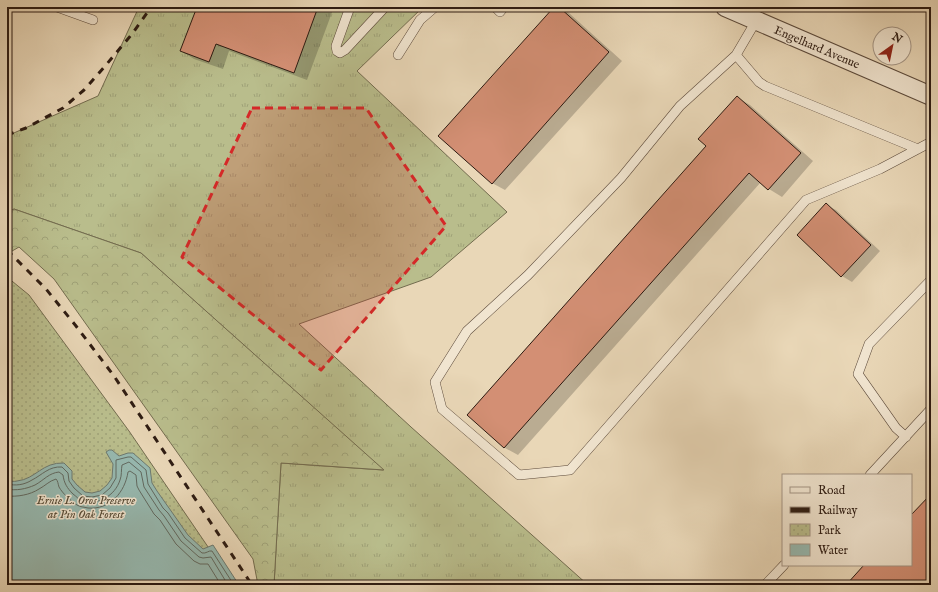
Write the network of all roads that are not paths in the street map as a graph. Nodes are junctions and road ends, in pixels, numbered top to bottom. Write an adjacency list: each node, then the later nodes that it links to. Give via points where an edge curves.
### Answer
1 (57, 7): 8 (lane)
2 (350, 7): 3 (lane, via 336,46 340,53)
3 (385, 7)
4 (435, 7): 10 (lane, via 420,20)
5 (495, 7): 6 (lane, via 500,12)
6 (504, 7)
7 (725, 7): 9 (street, Engelhard Avenue)
8 (92, 20)
9 (756, 21): 11 (lane); 12 (street, Engelhard Avenue)
10 (398, 55)
11 (736, 56): 14 (lane, via 758,82 765,86); 14 (lane, via 680,106 621,178 528,275 467,331 435,382 442,409 519,475 570,470 806,200 880,169)
12 (931, 96)
13 (931, 142): 14 (lane)
14 (918, 149)
15 (931, 280): 17 (lane, via 869,344 858,374 896,428)
16 (931, 409): 17 (lane)
17 (906, 437): 18 (lane)
18 (871, 474)
19 (783, 566): 20 (lane)
20 (765, 585)

